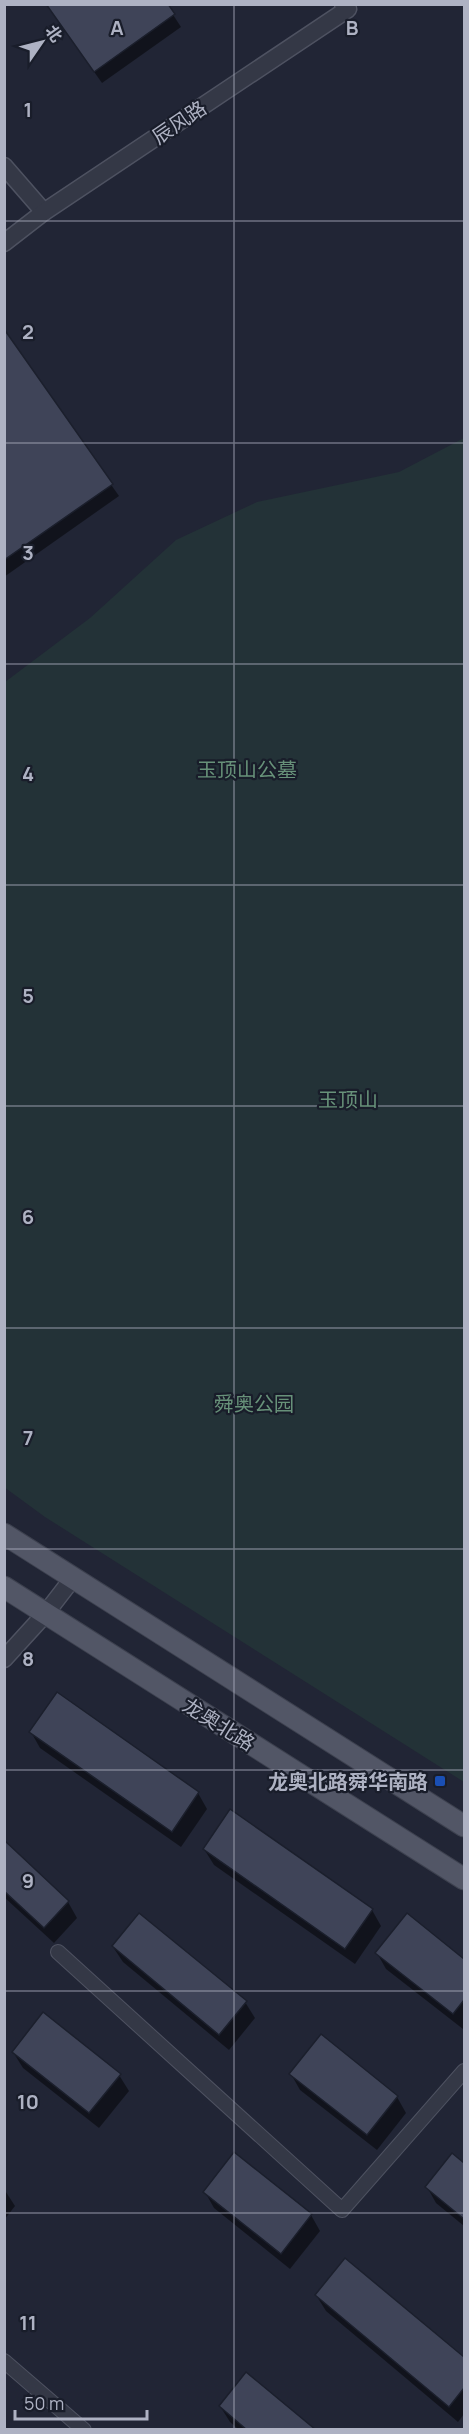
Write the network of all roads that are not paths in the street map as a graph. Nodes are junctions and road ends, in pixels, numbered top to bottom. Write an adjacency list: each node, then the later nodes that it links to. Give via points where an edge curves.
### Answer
1 (343, 4): 3 (street, 辰风路, via 348,9)
2 (4, 166): 3 (street)
3 (44, 212): 4 (street, 辰风路)
4 (4, 243)
5 (4, 1534): 6 (main road)
6 (73, 1578): 8 (street); 10 (main road)
7 (4, 1587): 8 (main road, 龙奥北路)
8 (46, 1613): 9 (street); 11 (main road, 龙奥北路)
9 (4, 1659)
10 (465, 1826)
11 (465, 1880)
12 (58, 1952): 13 (street, via 342,2210)
13 (465, 2071)
14 (4, 2361): 15 (street)
15 (84, 2430)

